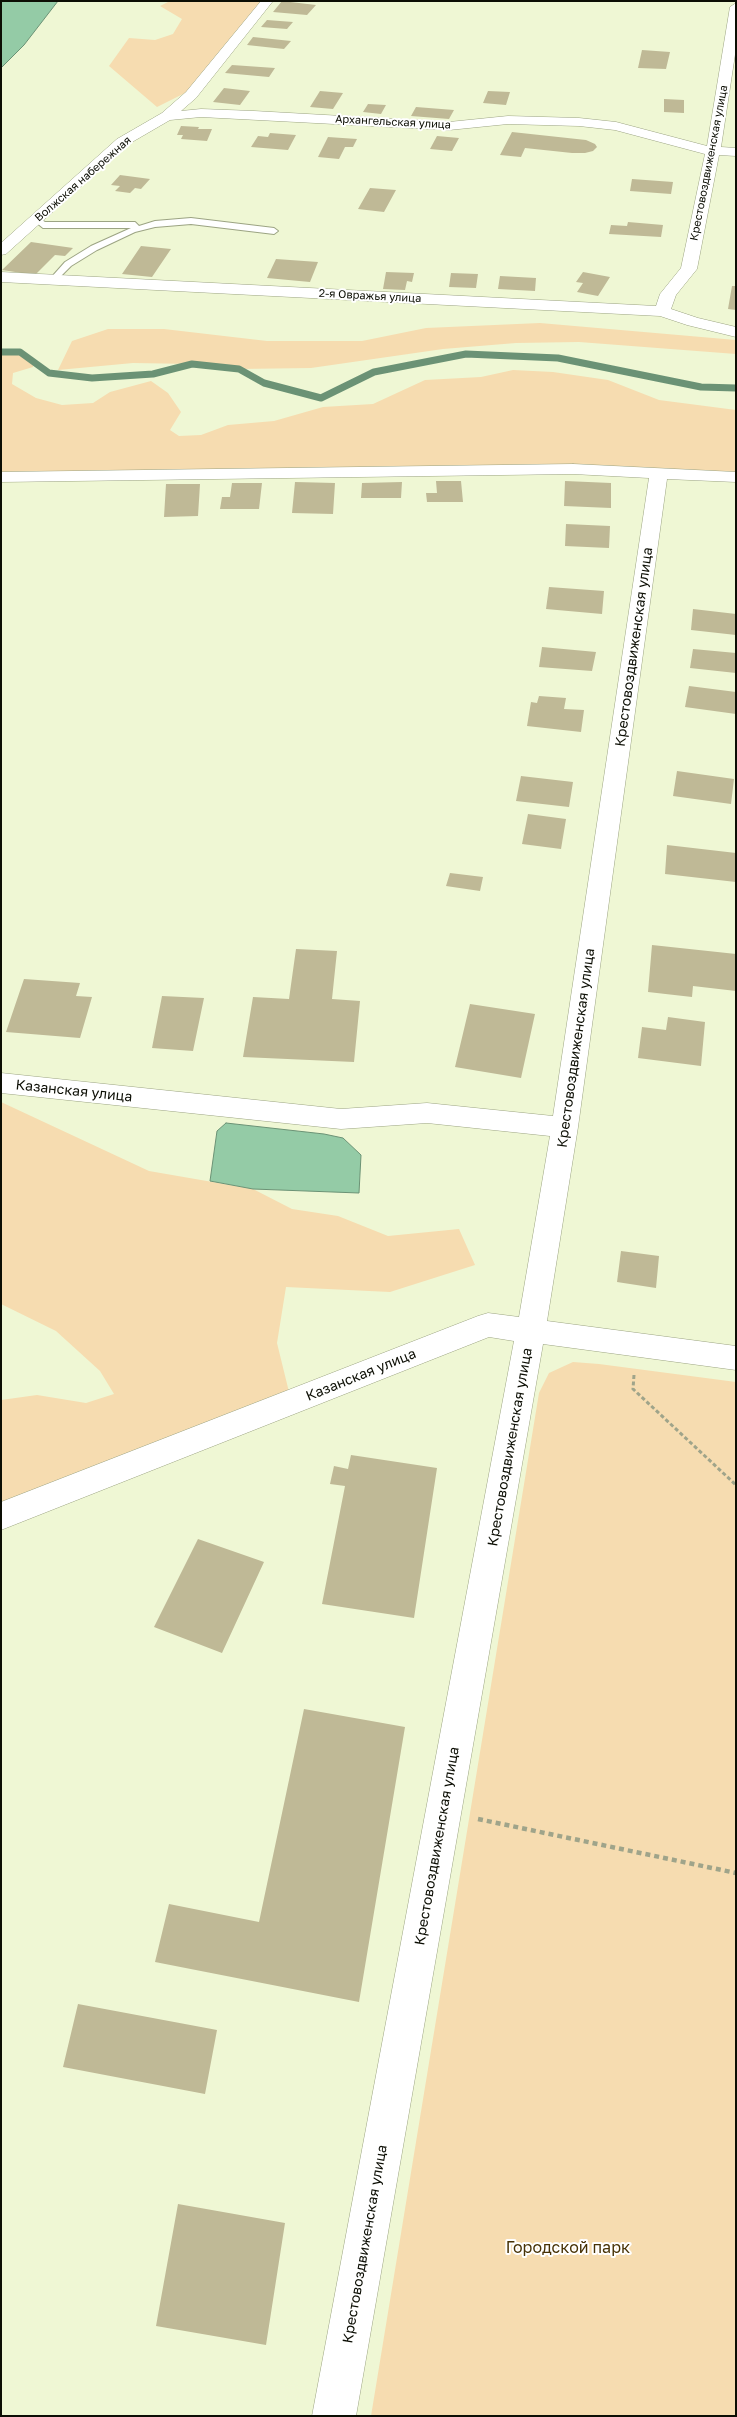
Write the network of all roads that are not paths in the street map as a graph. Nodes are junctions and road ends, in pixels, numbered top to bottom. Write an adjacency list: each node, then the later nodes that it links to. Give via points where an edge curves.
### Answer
1 (267, 1): 3 (street, Волжская набережная)
2 (736, 7): 6 (street, Крестовоздвиженская улица)
3 (191, 95): 4 (street); 5 (street, Волжская набережная)
4 (218, 114): 5 (street, Архангельская улица); 6 (street, Архангельская улица, via 449,126 508,120 579,122 616,126)
5 (167, 116): 8 (street, Волжская набережная, via 122,142)
6 (713, 151): 7 (street, Архангельская улица); 14 (street, Крестовоздвиженская улица, via 688,269 668,294)
7 (736, 152)
8 (36, 220): 9 (lane, via 44,225 60,226); 11 (street, Волжская набережная)
9 (155, 224): 10 (lane, via 191,221); 13 (lane, via 132,230 94,248 68,264)
10 (274, 231)
11 (1, 251)
12 (1, 277): 13 (street, 2-я Овражья улица)
13 (54, 280): 14 (street, 2-я Овражья улица)
14 (662, 311): 15 (street, 2-я Овражья улица)
15 (736, 332)
16 (659, 474): 17 (street, via 573,469); 18 (street); 20 (street, Крестовоздвиженская улица)
17 (1, 477)
18 (736, 477)
19 (1, 1083): 20 (street, Казанская улица, via 341,1119 428,1113)
20 (565, 1126): 21 (street, Крестовоздвиженская улица)
21 (531, 1330): 22 (street, Казанская улица); 23 (street, Казанская улица, via 488,1325); 24 (street, Крестовоздвиженская улица)
22 (736, 1358)
23 (1, 1516)
24 (334, 2416)

